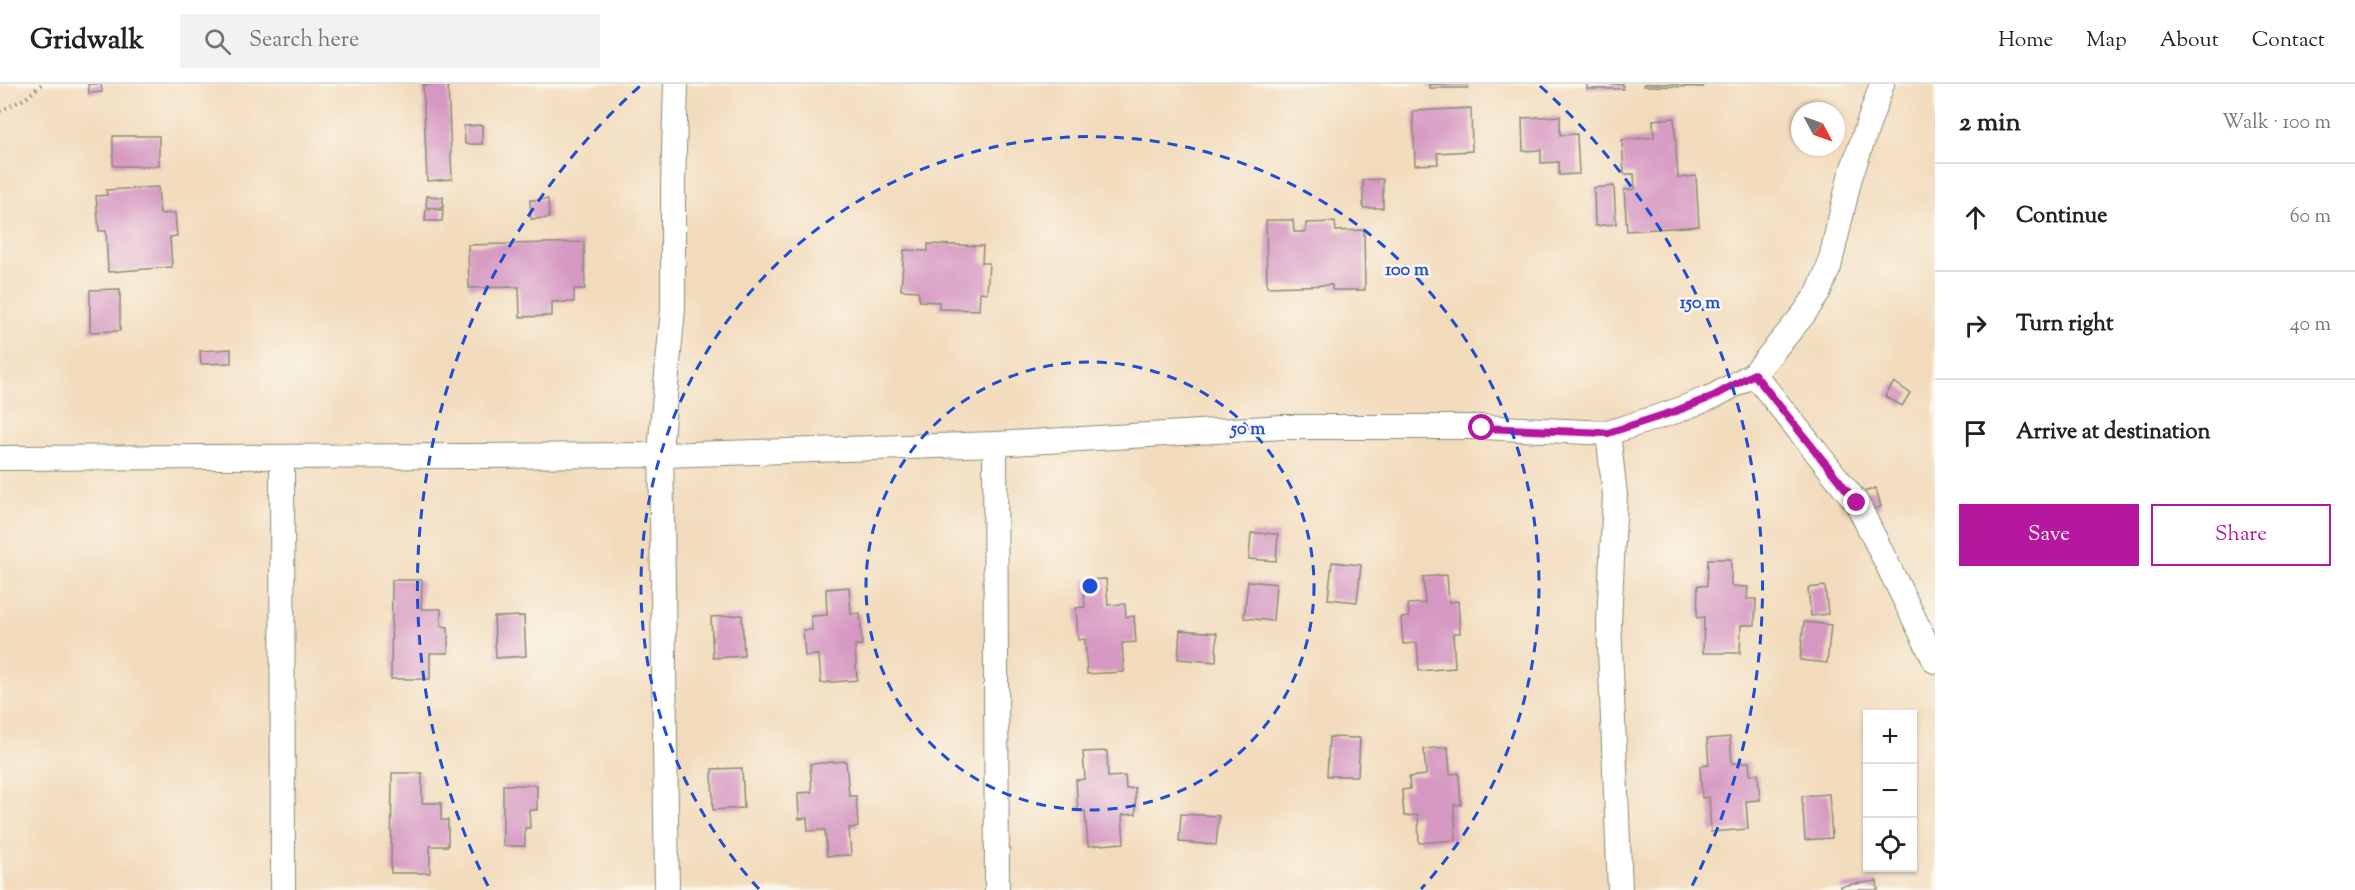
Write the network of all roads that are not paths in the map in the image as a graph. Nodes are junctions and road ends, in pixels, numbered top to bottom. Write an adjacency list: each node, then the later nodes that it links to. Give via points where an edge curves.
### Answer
1 (676, 84): 6 (street, via 674,309 661,425)
2 (1882, 84): 3 (street, via 1850,177 1826,276 1803,315)
3 (1754, 374): 4 (street, via 1714,396); 9 (street, via 1857,503)
4 (1608, 433): 5 (street, via 1282,427); 13 (street, via 1615,495 1609,623)
5 (995, 444): 6 (street); 12 (street)
6 (663, 455): 7 (street); 11 (street)
7 (282, 457): 8 (street); 10 (street)
8 (0, 458)
9 (1935, 661)
10 (283, 890)
11 (667, 890)
12 (997, 890)
13 (1620, 890)

